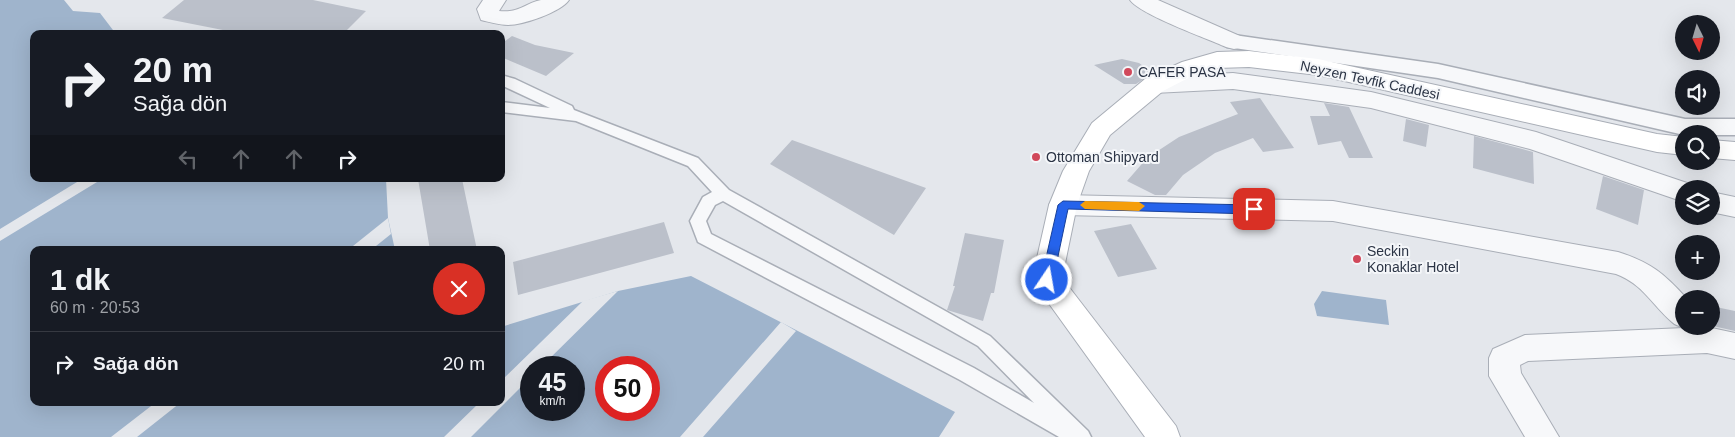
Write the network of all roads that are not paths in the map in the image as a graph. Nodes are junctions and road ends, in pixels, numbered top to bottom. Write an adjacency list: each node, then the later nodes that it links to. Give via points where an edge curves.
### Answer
1 (495, 0): 2 (street, via 488,9 489,15 501,19 522,18)
2 (558, 0)
3 (1142, 0): 4 (street)
4 (1234, 42): 9 (street, via 1438,71 1685,127)
5 (505, 81): 8 (lane)
6 (1154, 85): 10 (main road, Neyzen Tevfik Caddesi, via 1190,67 1217,60 1249,59 1318,67); 13 (street, via 1233,81 1372,100 1536,141); 16 (main road, Neyzen Tevfik Caddesi, via 1101,129 1076,170)
7 (505, 108): 8 (lane)
8 (578, 116): 14 (lane, via 693,162)
9 (1735, 127)
10 (1675, 145)
11 (1720, 150): 12 (main road)
12 (1735, 151)
13 (1675, 189)
14 (723, 194): 20 (lane, via 709,201 698,222 704,238 967,374); 21 (lane, via 984,340)
15 (1720, 204): 17 (street)
16 (1063, 205): 18 (street, via 1343,213 1618,263 1647,276); 22 (main road, Neyzen Tevfik Caddesi, via 1047,280)
17 (1735, 208)
18 (1675, 306)
19 (1712, 338): 23 (street, via 1524,348 1504,358 1505,376)
20 (1076, 437)
21 (1081, 437)
22 (1164, 437)
23 (1543, 437)

